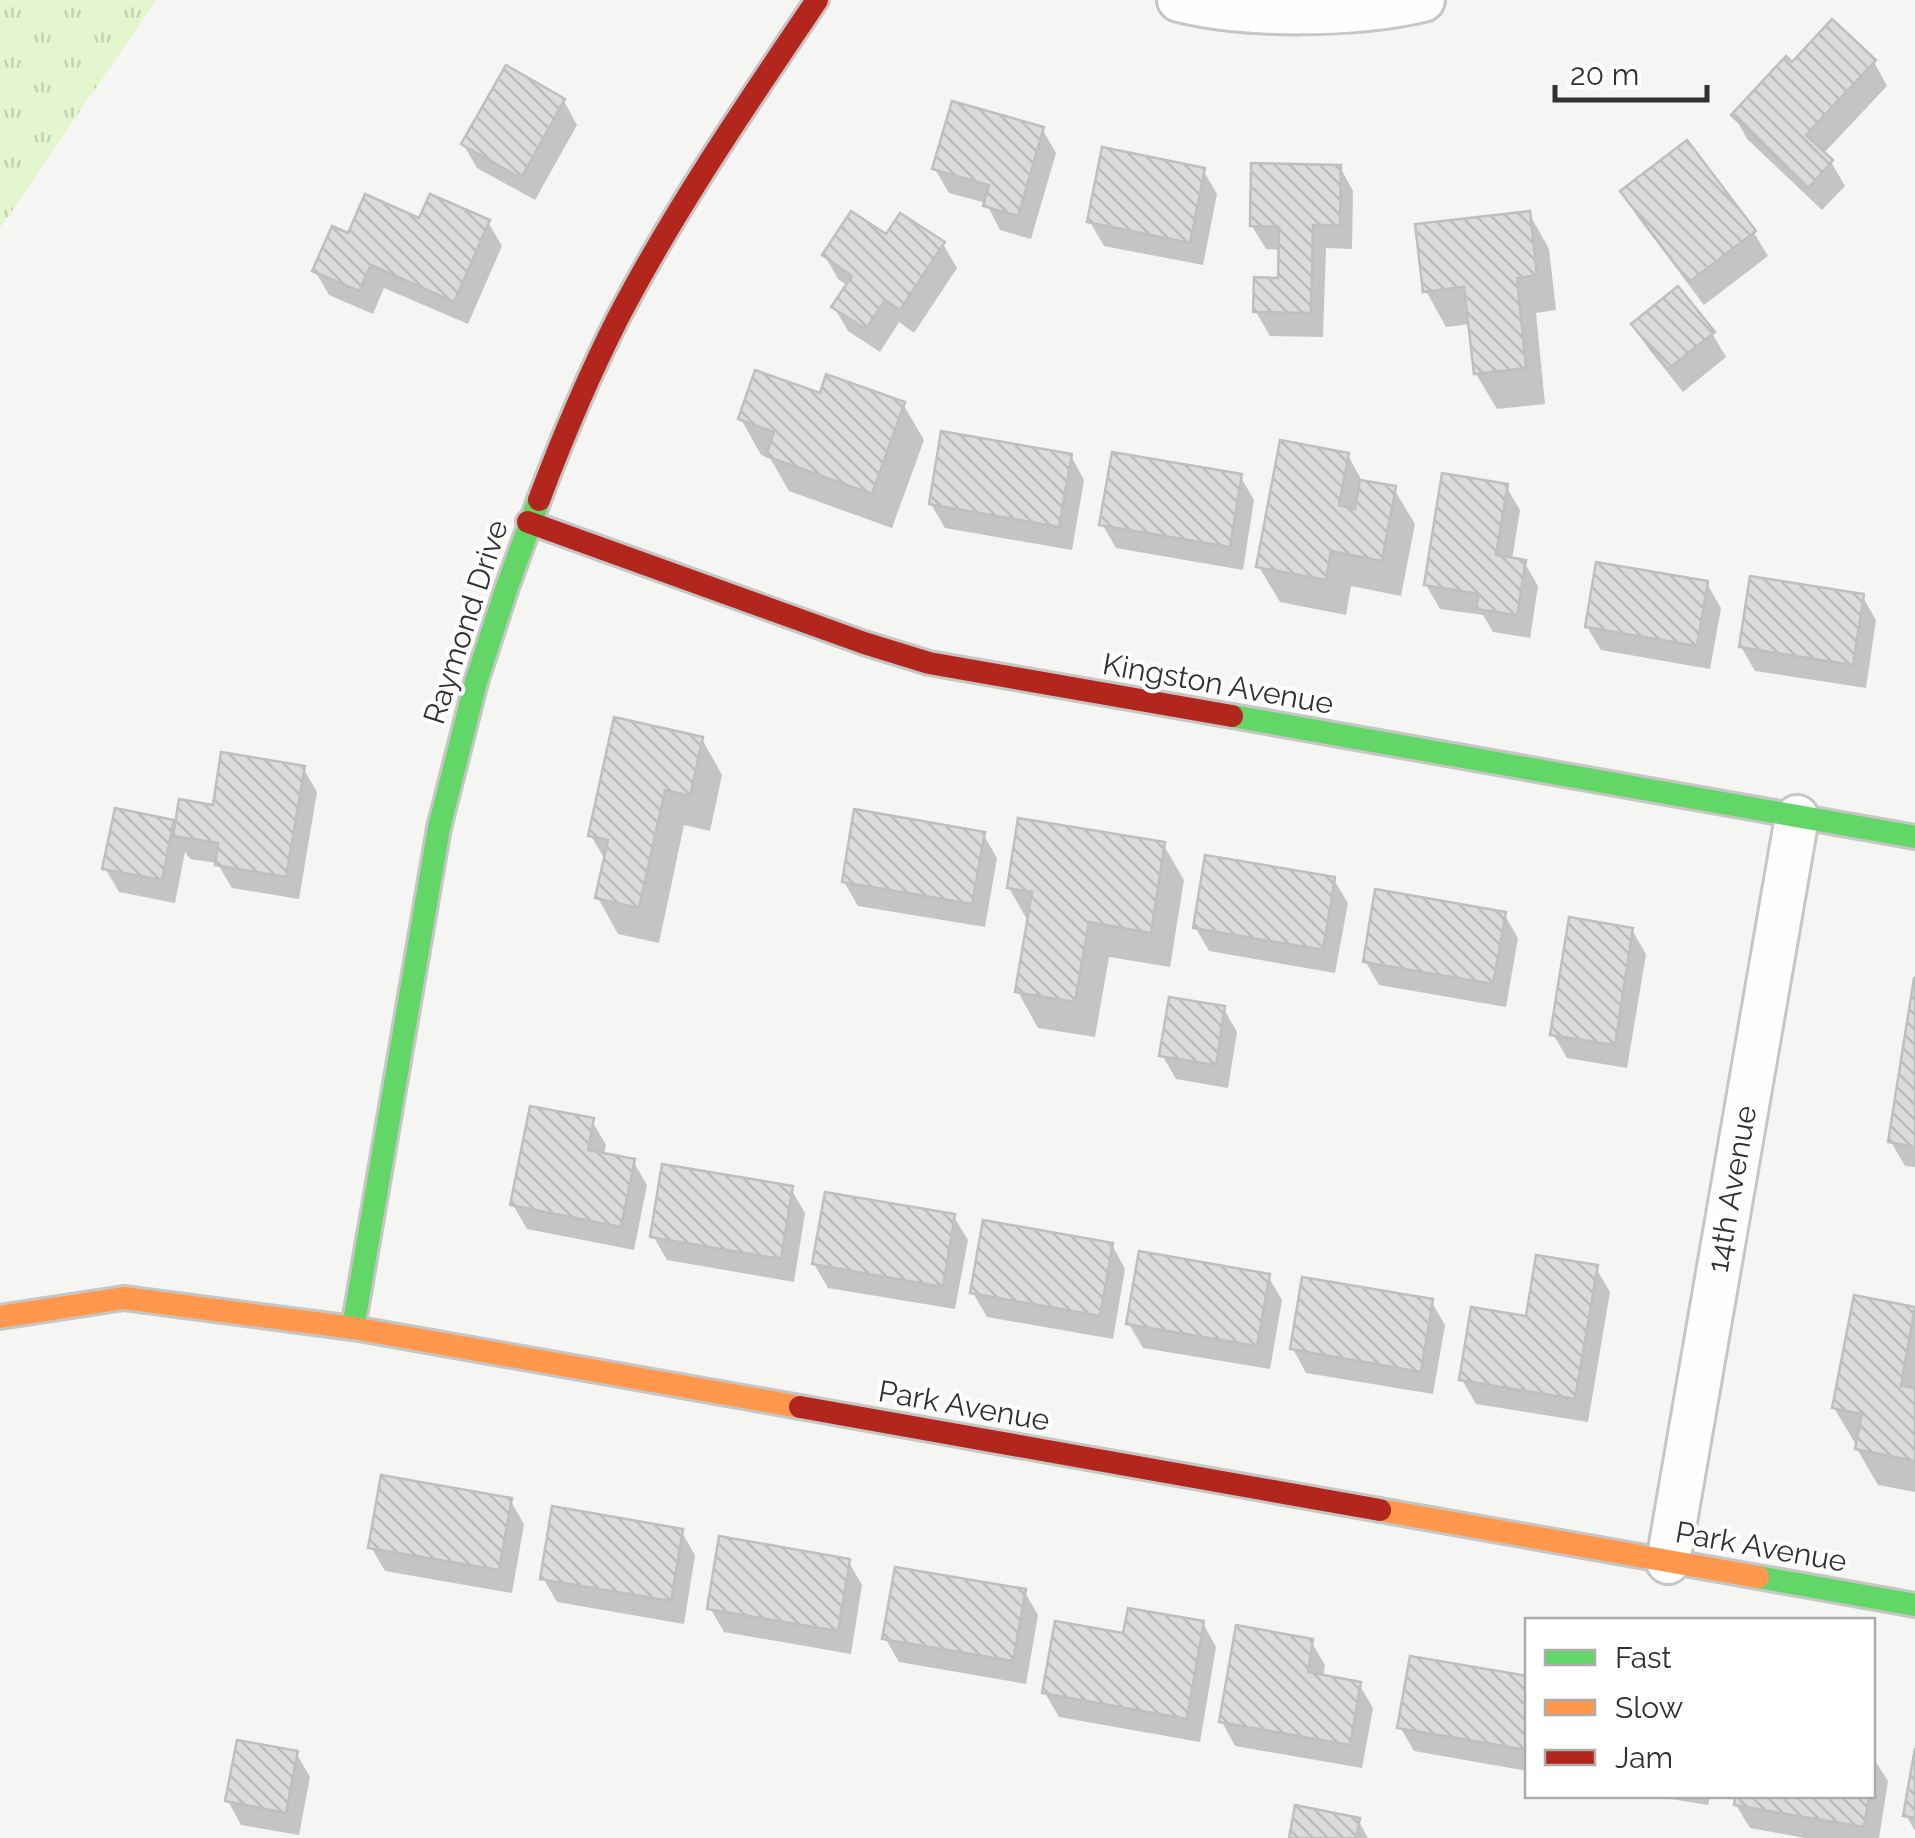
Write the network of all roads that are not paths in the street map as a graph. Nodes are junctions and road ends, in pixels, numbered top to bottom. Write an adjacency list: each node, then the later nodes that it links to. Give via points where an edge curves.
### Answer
1 (817, 0): 4 (street, Raymond Drive, via 692,187 620,316)
2 (1179, 0): 3 (street, via 1310,12)
3 (1423, 0)
4 (528, 522): 5 (street, Kingston Avenue, via 929,663); 8 (street, Raymond Drive, via 457,748 439,828)
5 (1797, 817): 6 (street, Kingston Avenue); 9 (street, 14th Avenue)
6 (1915, 837)
7 (0, 1317): 8 (street, Park Avenue, via 124,1298)
8 (353, 1328): 9 (street, Park Avenue)
9 (1668, 1562): 10 (street, Park Avenue)
10 (1915, 1605)

